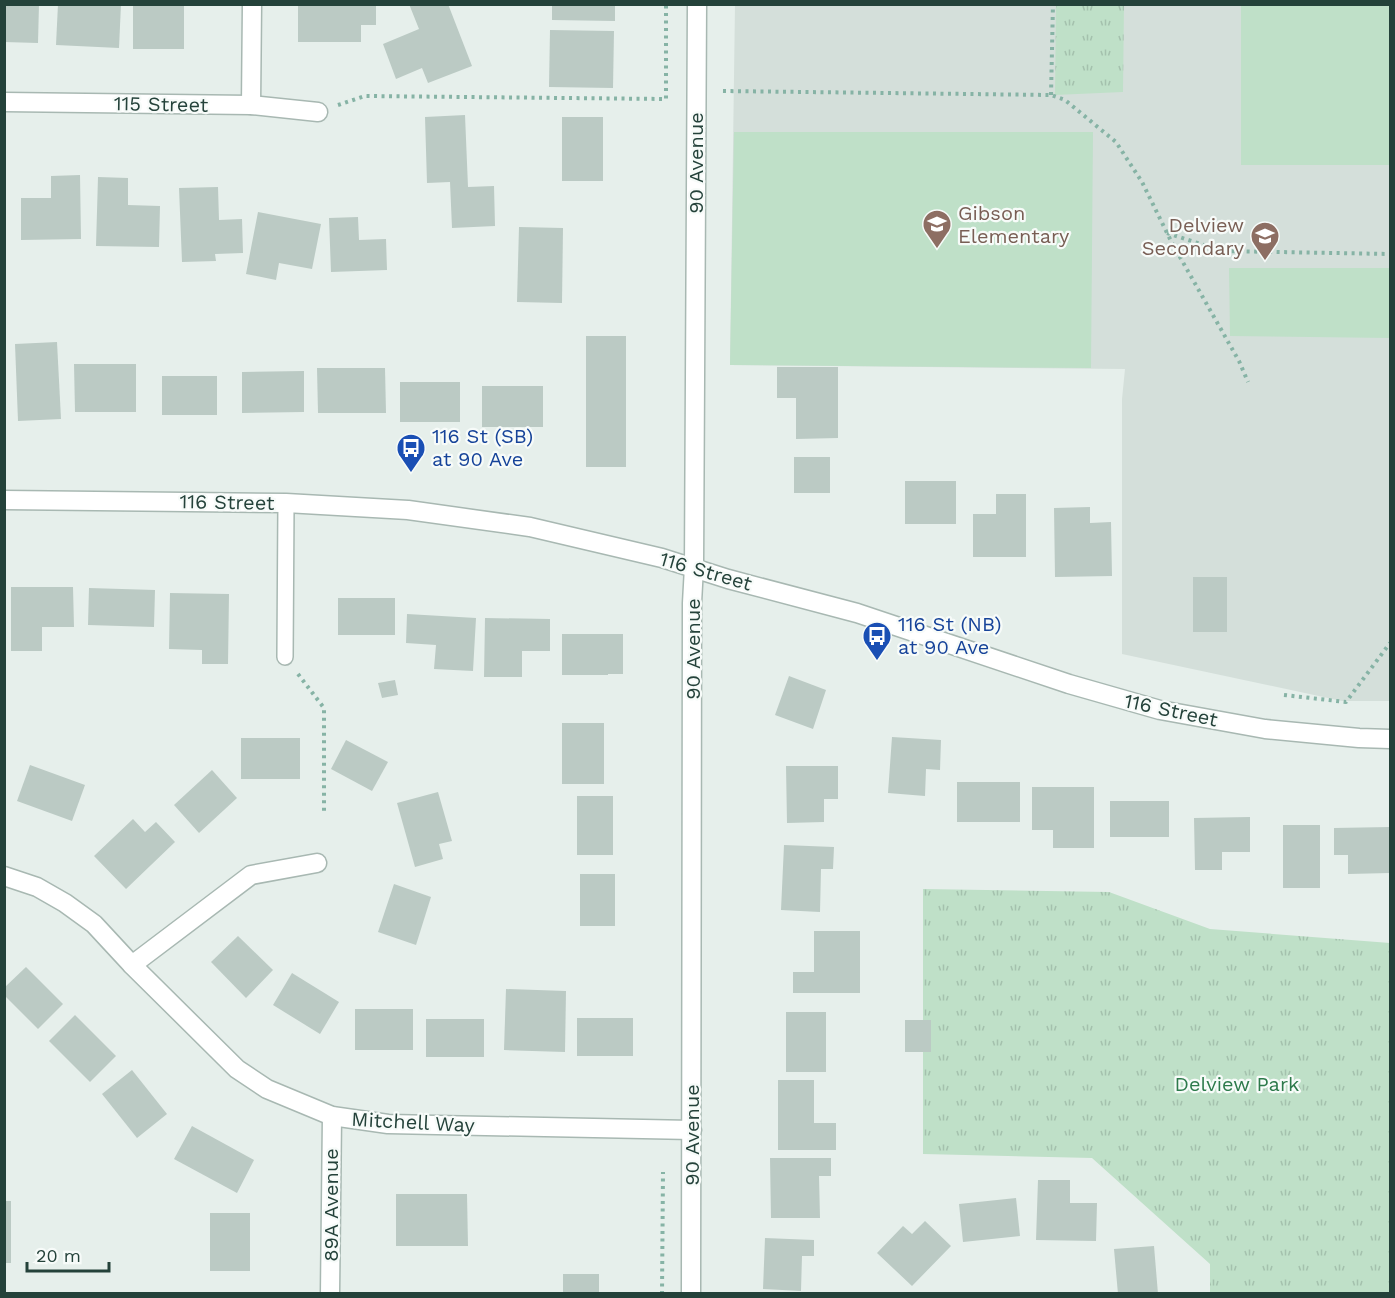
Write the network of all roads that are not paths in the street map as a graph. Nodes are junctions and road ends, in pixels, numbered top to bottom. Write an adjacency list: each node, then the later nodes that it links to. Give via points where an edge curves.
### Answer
1 (252, 4): 4 (street)
2 (697, 4): 8 (street, 90 Avenue)
3 (4, 102): 4 (street, 115 Street)
4 (251, 105): 5 (street, 115 Street)
5 (318, 112)
6 (4, 500): 7 (street, 116 Street)
7 (285, 503): 8 (street, 116 Street, via 408,510 530,527); 9 (lane)
8 (694, 567): 10 (street, 116 Street, via 857,613 1160,710 1265,729); 15 (street, 90 Avenue)
9 (285, 657)
10 (1390, 739)
11 (317, 863): 13 (street, via 251,875)
12 (4, 876): 13 (street, Mitchell Way, via 38,887 65,903 94,924)
13 (132, 965): 14 (street, Mitchell Way, via 237,1069 267,1089)
14 (332, 1116): 15 (street, Mitchell Way, via 388,1124); 16 (street, 89A Avenue)
15 (692, 1130): 17 (street, 90 Avenue)
16 (330, 1293)
17 (691, 1293)

